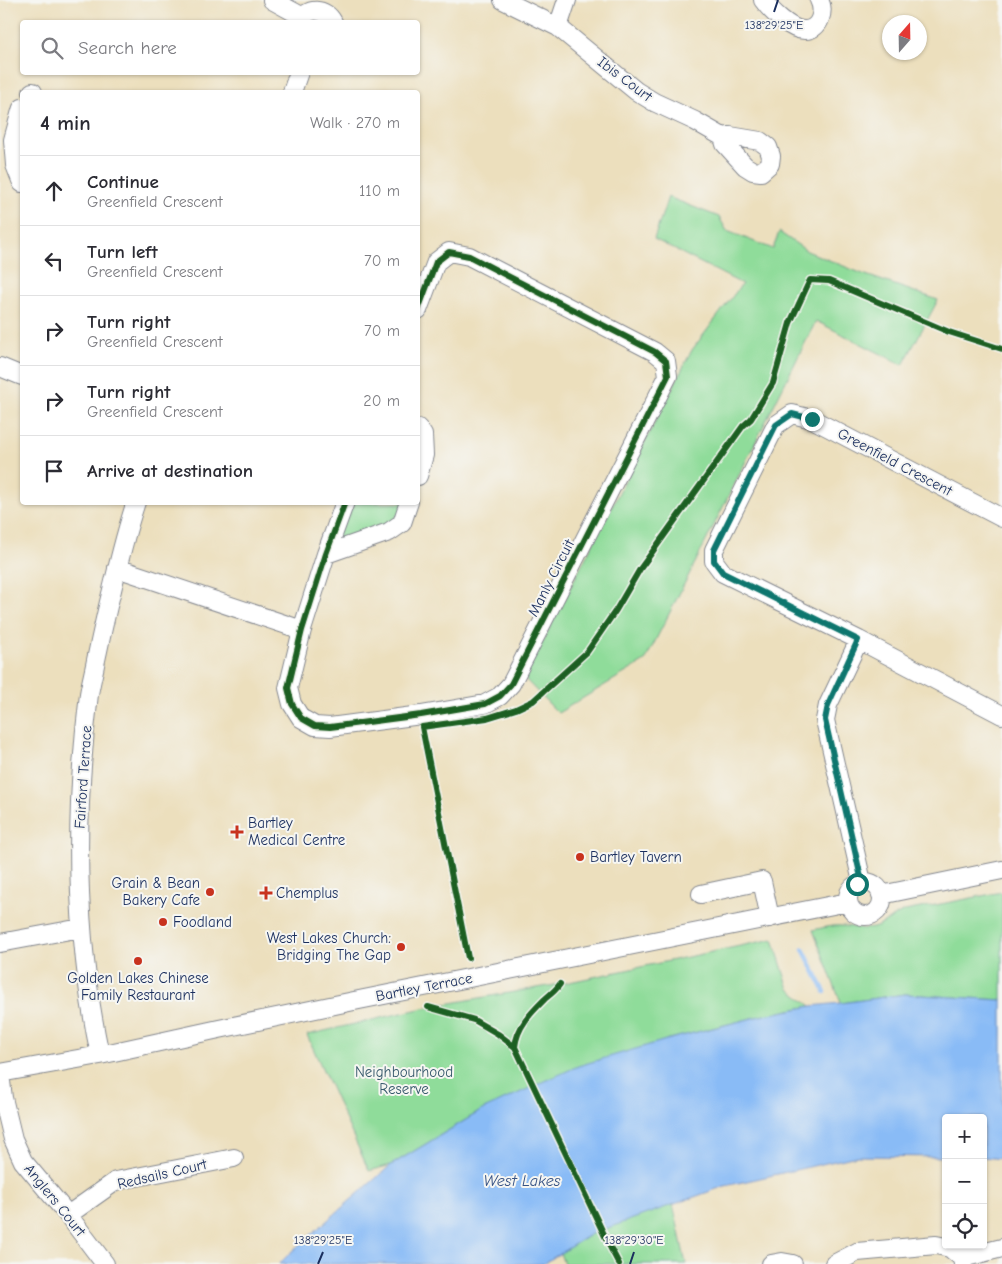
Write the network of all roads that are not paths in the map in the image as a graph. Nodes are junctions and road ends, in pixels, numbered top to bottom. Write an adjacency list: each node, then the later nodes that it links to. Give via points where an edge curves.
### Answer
1 (272, 0): 7 (street)
2 (503, 0): 8 (street, Ibis Court)
3 (567, 0): 8 (street)
4 (763, 0): 5 (street, via 787,24 805,30 812,28 822,15)
5 (819, 0)
6 (329, 12): 7 (street, via 312,11)
7 (302, 20)
8 (558, 27): 12 (street, Ibis Court, via 636,91)
9 (298, 75): 10 (street)
10 (293, 90)
11 (20, 115): 13 (street, via 13,140 15,165)
12 (723, 137)
13 (20, 178)
14 (420, 305): 25 (street, Manly Circuit, via 436,262 449,252 469,256 655,352 666,361 668,376 511,684 500,696 485,704 421,715 330,727 315,726 301,718 292,704 288,688)
15 (0, 367): 16 (street)
16 (20, 375)
17 (420, 431): 18 (street, via 424,454)
18 (420, 469)
19 (135, 505): 24 (street, Fairford Terrace)
20 (344, 505): 23 (street, Manly Circuit)
21 (408, 505): 23 (street, via 402,524 389,532)
22 (1002, 518): 26 (street, Greenfield Crescent, via 812,419 792,414 776,425 714,550 714,561 723,573)
23 (326, 554): 25 (street, Manly Circuit)
24 (117, 568): 25 (street); 34 (street, Fairford Terrace, via 88,702 78,861)
25 (302, 630)
26 (858, 640): 27 (street, Greenfield Crescent); 29 (street, via 828,705 825,720)
27 (1002, 715)
28 (1002, 870): 31 (street)
29 (862, 882): 31 (street, via 878,887); 32 (street, via 852,886)
30 (701, 894): 33 (street, via 762,881)
31 (881, 895): 32 (street, via 879,908 870,915 854,912)
32 (848, 902): 33 (street, Bartley Terrace)
33 (770, 918): 36 (street, Bartley Terrace, via 228,1027)
34 (82, 928): 35 (street); 36 (street, Fairford Terrace)
35 (0, 943)
36 (100, 1056): 37 (street, Bartley Terrace)
37 (0, 1073): 39 (street, Anglers Court, via 13,1139 23,1161)
38 (234, 1158): 39 (street, Redsails Court, via 116,1181)
39 (68, 1215): 42 (street, Anglers Court)
40 (1002, 1248): 41 (street)
41 (962, 1261): 45 (street, via 950,1248 936,1244 857,1252)
42 (105, 1264)
43 (771, 1264): 44 (street)
44 (793, 1264)
45 (834, 1264)

